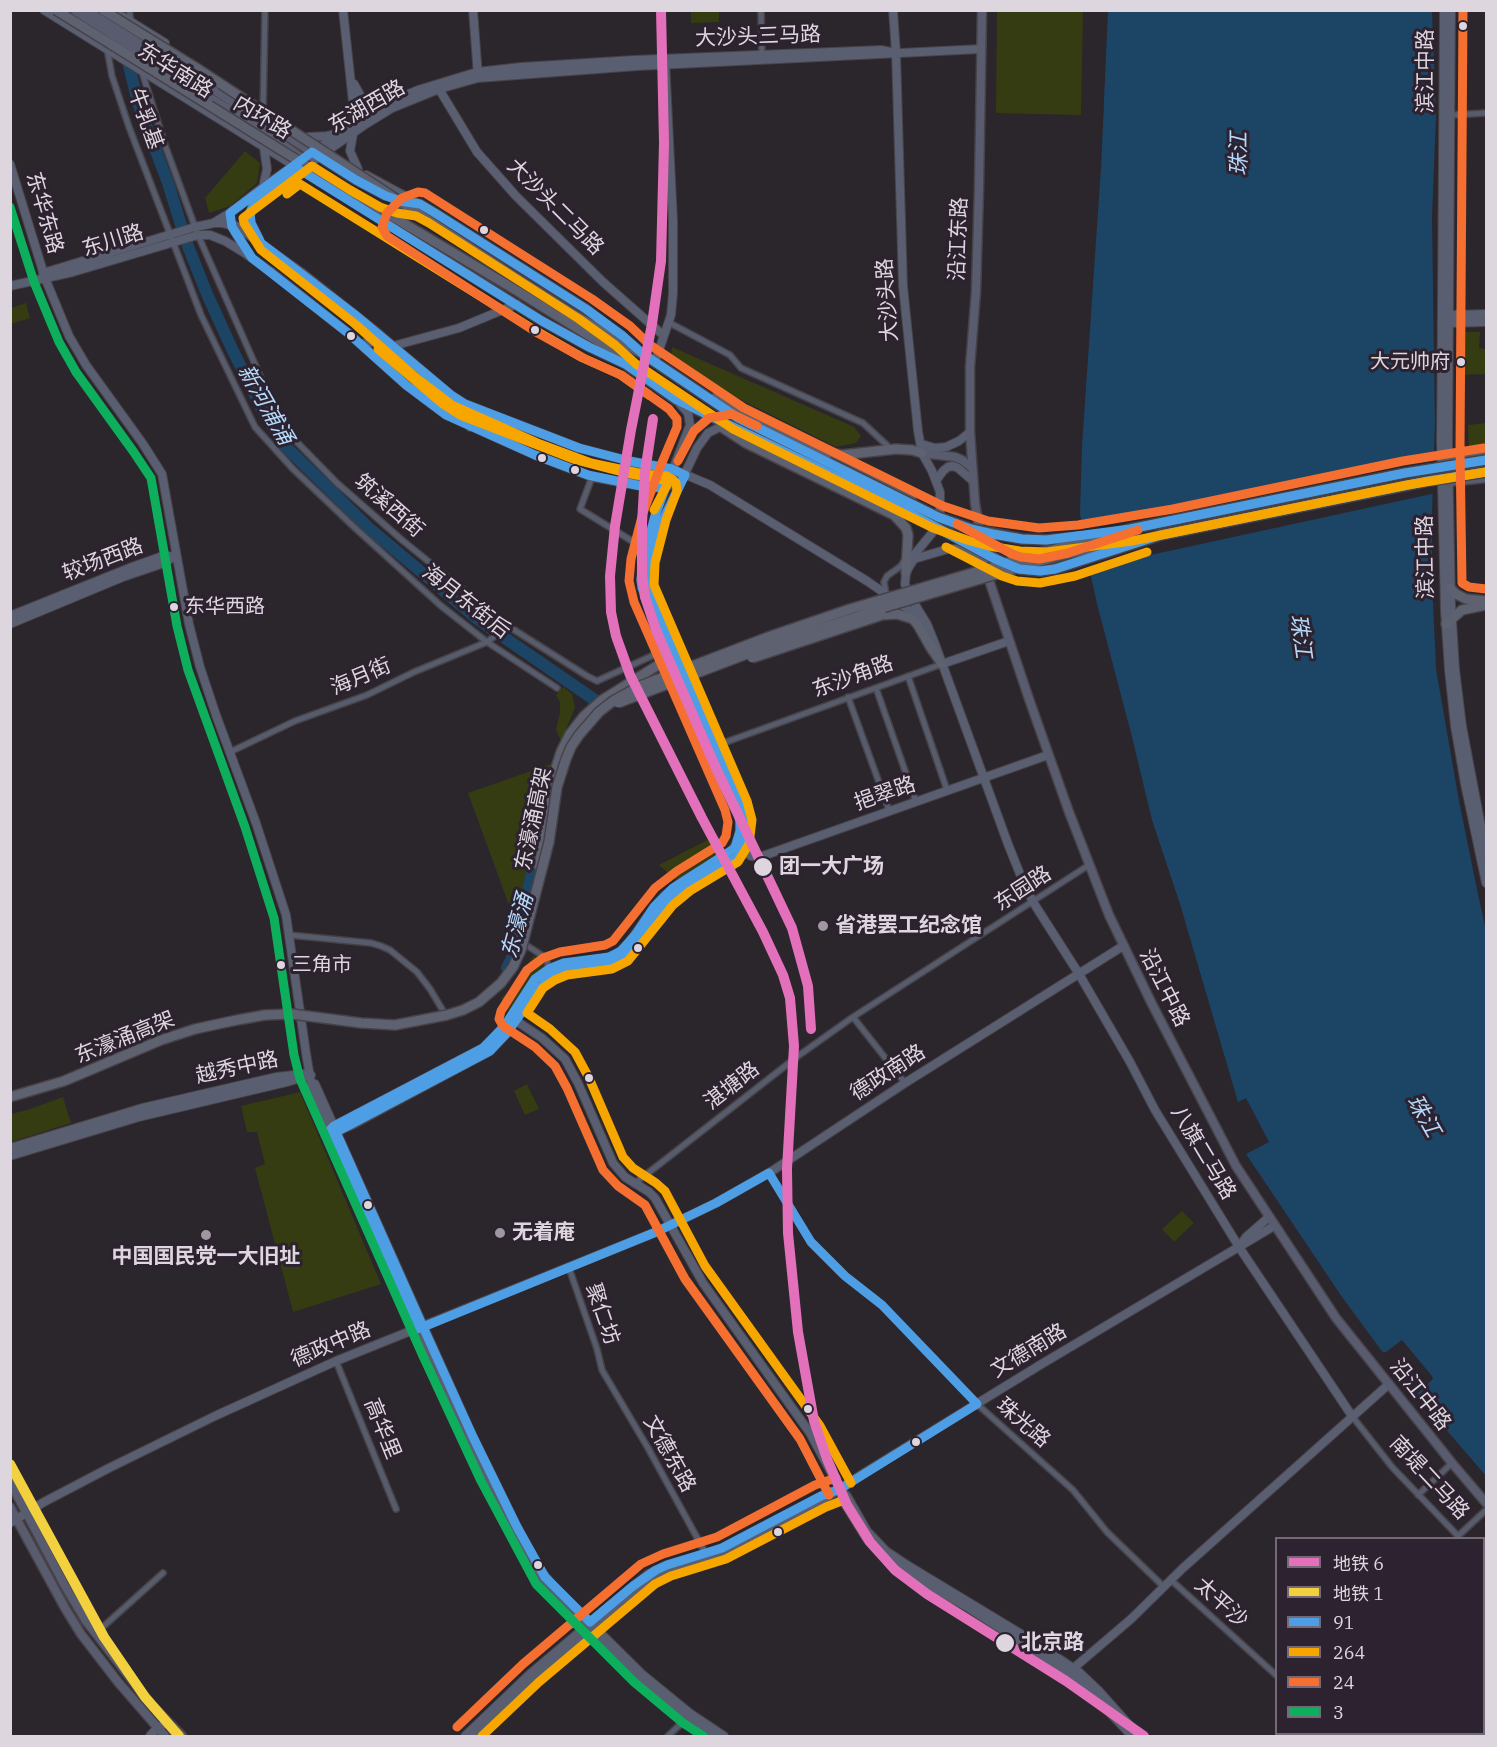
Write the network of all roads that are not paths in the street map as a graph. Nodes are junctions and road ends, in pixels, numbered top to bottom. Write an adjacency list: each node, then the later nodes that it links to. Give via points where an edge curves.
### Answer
1 (44, 10): 21 (main road, 东华南路)
2 (56, 10): 74 (highway, 内环路, bridge, via 601,343)
3 (63, 10): 19 (main road)
4 (86, 10): 31 (main road, bridge)
5 (112, 10): 17 (main road, 东华南路)
6 (129, 10): 17 (street, 筑溪西街)
7 (265, 10): 32 (street)
8 (343, 10): 29 (main road)
9 (473, 10): 28 (main road)
10 (761, 10): 25 (street)
11 (893, 10): 23 (main road, 大沙头路)
12 (982, 10): 20 (main road, 沿江东路)
13 (1444, 10): 65 (main road, 滨江中路)
14 (1451, 10): 35 (main road, 滨江中路)
15 (74, 11): 31 (main road, bridge)
16 (100, 12): 18 (main road, bridge); 19 (street, 牛乳基); 72 (highway, 内环路, bridge, via 231,91 576,316)
17 (131, 21): 18 (street, 筑溪西街); 22 (main road, 东华南路)
18 (134, 34): 24 (main road); 27 (street, 筑溪西街)
19 (105, 36): 21 (street, 牛乳基); 27 (main road, bridge, via 129,53)
20 (981, 49): 23 (main road, 大沙头三马路); 79 (main road, 沿江东路)
21 (107, 50): 27 (main road, 东华南路); 57 (street, 牛乳基, via 119,97)
22 (178, 52): 24 (main road); 32 (main road, 东华南路)
23 (896, 53): 25 (main road, 大沙头三马路); 81 (main road, 大沙头路, via 903,286)
24 (166, 55): 27 (main road)
25 (762, 57): 26 (main road, 大沙头三马路)
26 (665, 62): 28 (main road, 大沙头三马路, via 521,67); 66 (main road, via 673,220 673,293)
27 (142, 71): 42 (main road, 东华南路); 56 (street, 筑溪西街, via 156,121)
28 (478, 75): 30 (main road, 东湖西路); 33 (main road, 东湖西路, via 435,84)
29 (352, 80): 33 (main road, via 363,100); 37 (main road)
30 (439, 89): 33 (main road, 东湖西路); 69 (main road, 大沙头二马路, via 477,152 516,196)
31 (212, 94): 36 (main road); 41 (main road, via 263,130)
32 (264, 107): 36 (street); 40 (main road, 东华南路)
33 (379, 112): 37 (main road, 东湖西路); 39 (main road, 东湖西路)
34 (1486, 113): 35 (street)
35 (1452, 116): 65 (main road, 滨江中路)
36 (263, 120): 41 (main road)
37 (356, 121): 38 (main road, 东湖西路)
38 (341, 132): 40 (main road); 43 (main road, 东湖西路)
39 (353, 133): 43 (main road, 东湖西路); 48 (main road, via 350,151)
40 (308, 137): 43 (main road, 东华南路)
41 (293, 145): 44 (main road); 45 (main road)
42 (264, 148): 47 (main road, 东华南路); 49 (main road, via 267,169)
43 (325, 148): 44 (main road, 东湖西路); 48 (main road, 东华南路)
44 (315, 154): 45 (main road, 东湖西路); 50 (main road, via 386,196)
45 (306, 161): 47 (main road, 东湖西路); 55 (main road)
46 (10, 164): 61 (main road, 东华东路)
47 (296, 168): 49 (main road, 东湖西路); 55 (main road, 东华南路); 58 (main road, 东湖西路, via 252,207 250,223)
48 (358, 170): 50 (main road, 东华南路)
49 (263, 186): 51 (main road, 东湖西路)
50 (420, 204): 54 (main road, 东华南路); 55 (main road, via 401,213)
51 (230, 213): 52 (main road, 东湖西路); 53 (main road)
52 (213, 223): 53 (main road); 56 (main road)
53 (231, 225): 58 (main road); 60 (main road)
54 (455, 226): 59 (main road, via 440,238); 72 (main road, 东华南路, via 586,309)
55 (394, 227): 59 (main road, 东华南路)
56 (197, 231): 57 (main road, 东川路); 60 (main road, via 225,241); 114 (street, 筑溪西街, via 277,414 290,435 337,483)
57 (172, 238): 61 (main road, 东川路); 115 (street, 海月东街后, via 201,315 255,427 293,469 390,561 440,605)
58 (261, 243): 68 (main road)
59 (434, 252): 63 (main road, 东华南路)
60 (252, 258): 70 (main road)
61 (44, 276): 62 (main road, 东川路); 104 (main road, via 63,324 86,365 158,466 166,490)
62 (10, 286)
63 (517, 304): 71 (main road, via 442,334); 74 (main road, 东华南路)
64 (1486, 314): 65 (main road)
65 (1448, 319): 67 (main road); 84 (main road, 滨江中路); 89 (main road, 滨江中路)
66 (668, 322): 69 (main road); 80 (street, via 730,355 741,368 863,423)
67 (1486, 322)
68 (378, 333): 70 (main road, via 374,342); 71 (main road)
69 (663, 335): 73 (main road)
70 (360, 344): 78 (main road, via 426,402)
71 (393, 346): 76 (main road, via 451,395)
72 (643, 354): 73 (highway, 内环路)
73 (655, 362): 83 (highway, 内环路, via 738,418)
74 (627, 365): 75 (highway, 内环路)
75 (677, 400): 77 (highway, 内环路); 88 (main road, via 688,413 690,425)
76 (476, 408): 78 (main road, via 469,414); 86 (main road, via 579,447)
77 (725, 426): 91 (main road, via 703,438); 99 (highway, via 746,443); 100 (highway, bridge, via 849,482 1019,569 1055,569)
78 (470, 427): 92 (main road)
79 (970, 432): 81 (main road, via 946,447); 87 (main road, 沿江东路)
80 (891, 449): 81 (highway); 83 (highway)
81 (921, 449): 87 (main road, via 962,459); 95 (main road, 大沙头路)
82 (1486, 454): 84 (main road)
83 (828, 458): 99 (street, via 912,496 914,502 906,514); 101 (highway, 内环路, bridge, via 945,520 971,529 1046,540)
84 (1448, 458): 89 (main road); 96 (main road, 滨江中路)
85 (1486, 460): 101 (highway, bridge, via 1405,473)
86 (629, 461): 88 (main road); 97 (main road, via 640,473)
87 (972, 468): 94 (main road, 沿江中路)
88 (672, 469): 91 (main road); 98 (main road)
89 (1442, 471): 96 (main road); 111 (main road, 滨江中路)
90 (1486, 472): 100 (highway, bridge, via 1428,480)
91 (685, 475): 98 (main road); 108 (main road, via 710,485); 117 (main road, via 661,524 648,569)
92 (592, 477): 97 (main road); 102 (street, via 580,509)
93 (1486, 478): 96 (main road)
94 (973, 481): 95 (main road, via 953,466 943,471); 105 (main road, 沿江中路)
95 (936, 482): 106 (main road, 大沙头路, via 940,492 938,524 912,557)
96 (1448, 482): 107 (main road, 滨江中路)
97 (627, 484): 98 (main road)
98 (665, 488): 102 (main road)
99 (894, 515): 103 (highway, via 906,528)
100 (1177, 532): 101 (highway, bridge)
101 (1131, 534): 120 (highway, 东濠涌高架, bridge, via 801,634); 135 (highway, 东濠涌高架, bridge, via 1040,553 850,609 650,682 613,700 585,728 566,759)
102 (645, 549): 117 (main road, via 642,588)
103 (907, 555): 106 (highway); 108 (street, via 901,566 887,576)
104 (176, 556): 110 (main road, 较场西路, via 132,567); 112 (main road, 较场西路); 125 (main road, via 206,687)
105 (987, 571): 106 (main road, via 967,552 948,549 914,559); 116 (main road, 沿江中路)
106 (906, 572): 113 (main road, 八旗二马路, via 908,593)
107 (1450, 588): 109 (highway, via 1466,599); 111 (main road, 滨江中路)
108 (886, 594): 113 (main road)
109 (1486, 603): 111 (highway, via 1462,610)
110 (10, 616)
111 (1449, 621): 132 (main road, 滨江中路, via 1462,726); 134 (main road, 滨江中路, via 1455,726)
112 (10, 624)
113 (927, 624): 118 (main road, 八旗二马路)
114 (506, 628): 115 (street, 海月街); 117 (street, 筑溪西街, via 597,681)
115 (489, 640): 121 (street, 海月东街后); 125 (street, 海月街)
116 (1009, 640): 118 (main road, 东沙角路); 126 (main road, 沿江中路)
117 (672, 654): 120 (main road, bridge); 135 (highway, bridge, via 602,700 584,716 565,743 550,787)
118 (942, 664): 119 (street, 东沙角路); 120 (highway, bridge, via 913,619 882,615); 127 (main road, 八旗二马路)
119 (908, 676): 122 (street, 东沙角路); 128 (street)
120 (687, 683): 124 (main road); 147 (highway, 东濠涌高架, bridge, via 616,704 591,723 575,743 561,776 550,841 522,949 502,983 480,1002 447,1016 392,1026 292,1014 244,1019 158,1042 58,1084)
121 (558, 688)
122 (876, 688): 123 (street, 东沙角路); 129 (street)
123 (848, 697): 124 (street, 东沙角路); 130 (street)
124 (714, 747): 131 (main road, via 738,814)
125 (230, 752): 137 (main road, via 283,904)
126 (1048, 755): 127 (main road, 挹翠路); 133 (main road, 沿江中路)
127 (984, 777): 128 (main road, 挹翠路); 136 (main road, 八旗二马路)
128 (947, 790): 129 (main road, 挹翠路)
129 (916, 802): 130 (main road, 挹翠路)
130 (889, 810): 131 (main road, 挹翠路, via 760,857 751,856)
131 (740, 847): 140 (main road, via 664,896 616,955); 144 (main road, via 730,862 672,899 625,958 608,966 556,973)
132 (1486, 853)
133 (1089, 865): 136 (street, 东园路); 139 (main road, 沿江中路)
134 (1486, 883)
135 (534, 902): 147 (highway, 东濠涌高架, bridge, via 520,950 508,974 488,996 463,1010 395,1025 301,1014 253,1016 161,1040 57,1084)
136 (1033, 902): 141 (main road, 八旗二马路); 143 (street, 东园路)
137 (289, 935): 142 (street, via 370,943 390,950 417,972); 145 (main road, bridge)
138 (514, 937): 140 (street, via 546,958)
139 (1123, 946): 141 (main road, 德政南路); 153 (main road, 沿江中路, via 1236,1166)
140 (549, 969): 144 (main road, via 529,987)
141 (1079, 974): 146 (main road, 德政南路); 156 (main road, 八旗二马路, via 1155,1110)
142 (442, 1009)
143 (854, 1017): 146 (street); 152 (street, 湛塘路, via 767,1079)
144 (513, 1019): 148 (main road, via 507,1033 490,1051); 152 (main road, via 565,1059 613,1163)
145 (310, 1075): 148 (main road, via 315,1102); 149 (main road, 越秀中路, via 276,1077 149,1106); 150 (main road, 越秀中路, via 130,1120)
146 (905, 1083): 151 (main road, 德政南路)
147 (10, 1098)
148 (333, 1130): 158 (main road)
149 (10, 1148)
150 (10, 1156)
151 (769, 1173): 154 (main road, 德政南路); 162 (street, 珠光路, via 811,1242 882,1305)
152 (634, 1184): 154 (main road, via 655,1198)
153 (1269, 1217): 155 (main road, 沿江中路); 156 (main road)
154 (670, 1226): 157 (main road, 德政中路); 166 (main road, via 702,1283 810,1433)
155 (1274, 1226): 156 (main road, 文德南路); 161 (main road, 沿江中路, via 1336,1318)
156 (1239, 1247): 162 (main road, 文德南路); 163 (main road, 八旗二马路)
157 (569, 1268): 158 (main road, 德政中路); 160 (street, 聚仁坊)
158 (420, 1328): 159 (main road, 德政中路); 179 (main road, via 536,1562)
159 (336, 1361): 171 (street, 高华里); 173 (main road, 德政中路, via 162,1442)
160 (603, 1370): 175 (street, 文德东路)
161 (1389, 1384): 163 (main road); 164 (main road, 沿江中路)
162 (977, 1404): 166 (main road, 文德南路); 178 (street, 珠光路, via 1073,1490 1107,1532)
163 (1352, 1416): 167 (street, 南堤二马路); 177 (main road)
164 (1454, 1462): 167 (street); 168 (main road); 169 (main road)
165 (10, 1482): 173 (main road)
166 (840, 1489): 175 (main road); 179 (main road, via 744,1545 653,1580); 181 (main road, via 867,1531 886,1551 1032,1640)
167 (1418, 1495): 172 (street, 南堤二马路, via 1458,1536)
168 (1486, 1495)
169 (1486, 1503)
170 (10, 1507): 174 (main road)
171 (396, 1509)
172 (1486, 1510)
173 (27, 1512): 174 (main road, 德政中路); 180 (main road, via 68,1592)
174 (14, 1521): 185 (main road, via 81,1634)
175 (706, 1554): 179 (main road, via 648,1575)
176 (163, 1573): 180 (street)
177 (1171, 1580): 178 (main road); 182 (street, 太平沙)
178 (1164, 1587): 181 (main road)
179 (590, 1628): 183 (main road); 188 (main road, via 516,1687); 189 (main road)
180 (95, 1634): 184 (main road)
181 (1071, 1670): 193 (main road); 194 (main road, via 1086,1677)
182 (1275, 1674)
183 (689, 1716): 190 (street); 191 (main road); 192 (main road)
184 (167, 1723): 185 (main road); 187 (main road)
185 (161, 1734): 186 (main road)
186 (150, 1737)
187 (182, 1737)
188 (465, 1737)
189 (474, 1737)
190 (668, 1737)
191 (711, 1737)
192 (724, 1737)
193 (1132, 1737)
194 (1139, 1737)

